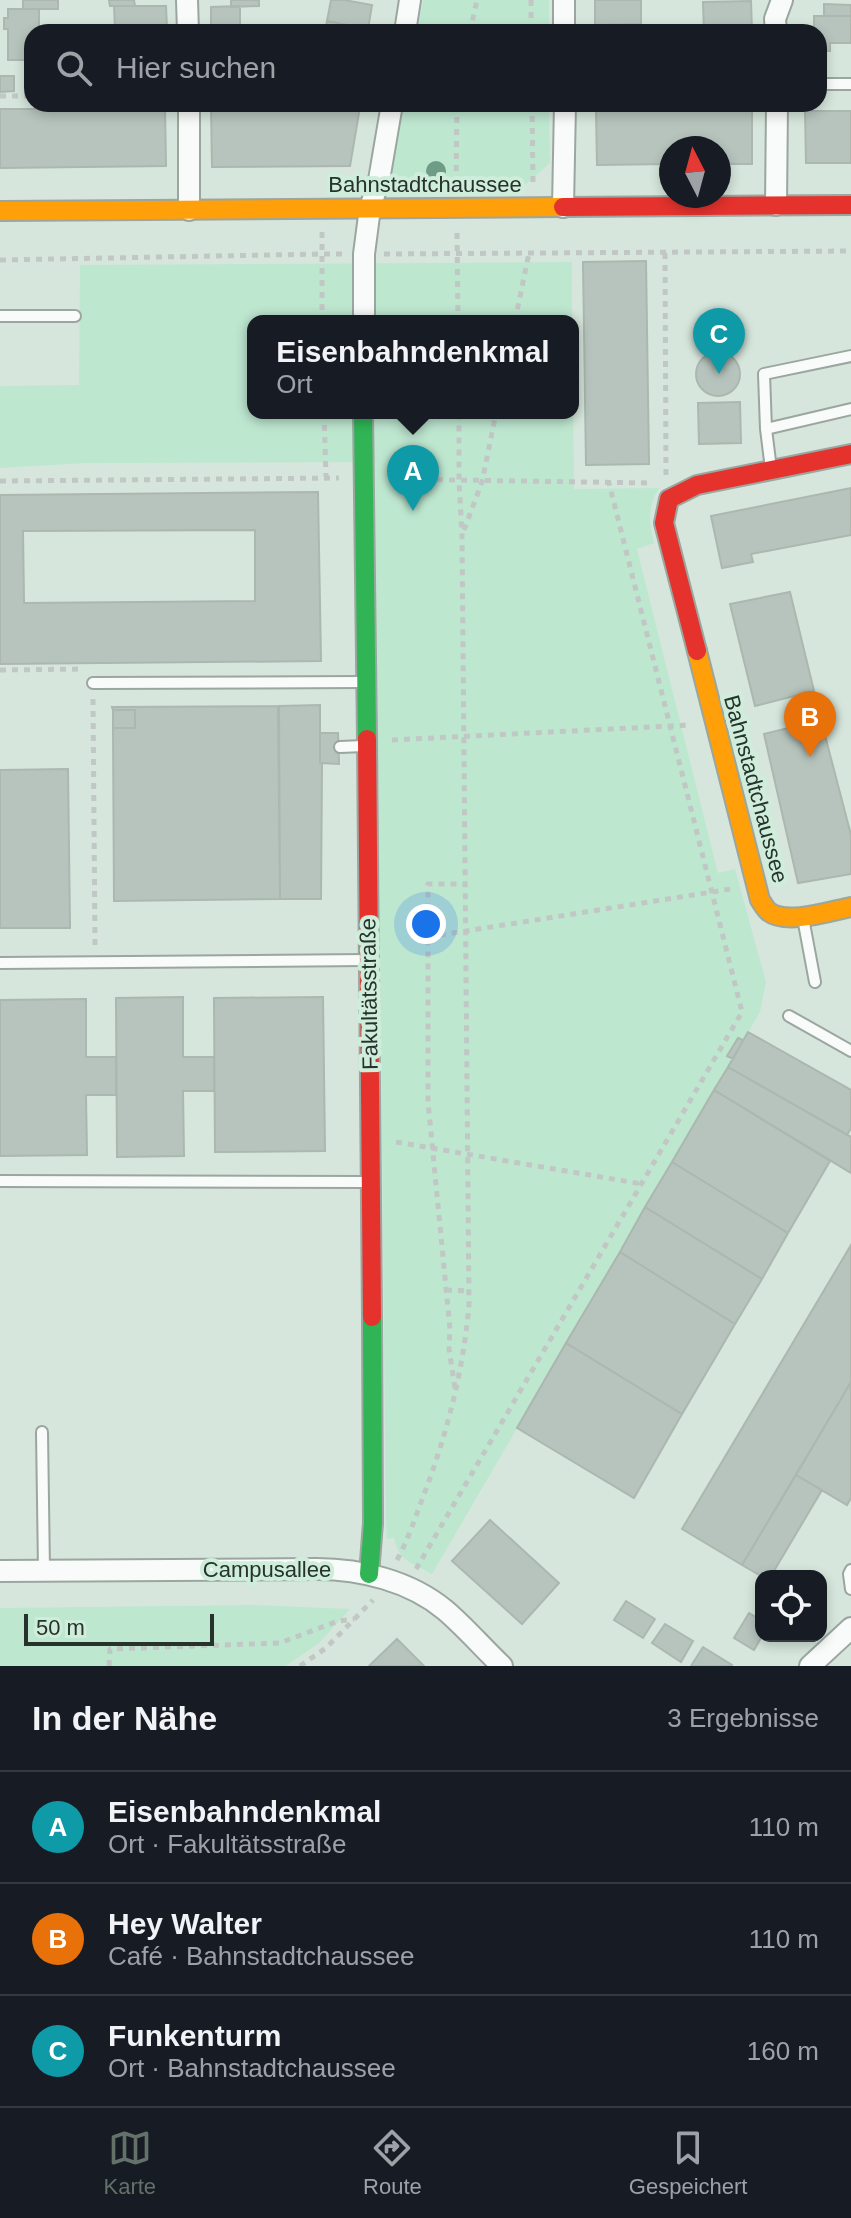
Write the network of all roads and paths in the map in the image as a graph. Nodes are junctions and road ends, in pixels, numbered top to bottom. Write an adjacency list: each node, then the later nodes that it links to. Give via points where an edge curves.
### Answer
1 (187, 0): 7 (street)
2 (410, 0): 8 (street)
3 (477, 0): 9 (path)
4 (531, 0): 10 (path)
5 (564, 0): 11 (street)
6 (782, 0): 12 (street)
7 (188, 24)
8 (406, 24)
9 (472, 24)
10 (531, 24)
11 (564, 24)
12 (775, 24)
13 (827, 84): 14 (lane)
14 (851, 84)
15 (0, 96): 16 (path)
16 (24, 96)
17 (189, 112): 27 (street)
18 (391, 112): 26 (street)
19 (532, 112): 24 (path)
20 (565, 112): 25 (street)
21 (777, 112): 22 (street)
22 (776, 205): 23 (street, Bahnstadtchaussee); 25 (street, Bahnstadtchaussee)
23 (851, 205)
24 (533, 207): 25 (street, Bahnstadtchaussee); 26 (street, Bahnstadtchaussee)
25 (563, 207)
26 (370, 208): 27 (street, Bahnstadtchaussee); 35 (street)
27 (189, 210): 28 (street, Bahnstadtchaussee)
28 (0, 211)
29 (851, 251): 31 (path)
30 (529, 253): 31 (path); 32 (path); 36 (path)
31 (665, 253): 50 (path)
32 (397, 254)
33 (0, 260): 34 (path, via 322,254)
34 (322, 315)
35 (364, 315)
36 (516, 315)
37 (0, 316): 38 (lane)
38 (75, 316)
39 (851, 356): 45 (lane, via 764,374)
40 (851, 409): 45 (lane)
41 (324, 419): 48 (path)
42 (363, 419): 52 (street, Fakultätsstraße)
43 (459, 419): 51 (path)
44 (495, 419): 51 (path, via 482,482)
45 (766, 429): 47 (lane)
46 (851, 454): 47 (street, Bahnstadtchaussee)
47 (771, 471): 54 (street, Bahnstadtchaussee, via 697,485 669,499 664,523)
48 (326, 477)
49 (609, 483): 55 (path)
50 (666, 484)
51 (462, 535): 56 (path)
52 (365, 682): 53 (lane); 57 (street, Fakultätsstraße)
53 (93, 683): 67 (path)
54 (715, 724): 55 (path); 60 (street, Bahnstadtchaussee)
55 (670, 726): 56 (path); 61 (path)
56 (465, 735): 57 (path); 59 (path)
57 (366, 744): 58 (lane); 66 (street, Fakultätsstraße)
58 (340, 747)
59 (465, 884): 64 (path); 65 (path, via 428,884)
60 (756, 884): 61 (path); 63 (street, Bahnstadtchaussee, via 768,911)
61 (712, 892): 64 (path); 77 (path, via 742,1012)
62 (851, 907): 63 (street)
63 (803, 916): 69 (lane)
64 (465, 932): 65 (path); 74 (path)
65 (428, 937): 73 (path)
66 (369, 960): 67 (lane); 72 (street, Fakultätsstraße)
67 (96, 962): 68 (lane)
68 (0, 963)
69 (815, 982)
70 (789, 1016): 71 (lane)
71 (851, 1051)
72 (371, 1138): 73 (path); 76 (street, Fakultätsstraße)
73 (431, 1148): 74 (path); 78 (path)
74 (466, 1154): 77 (path); 79 (path)
75 (0, 1181): 76 (lane)
76 (372, 1182): 85 (street, Fakultätsstraße, via 373,1523)
77 (642, 1184): 85 (path)
78 (446, 1290): 79 (path); 80 (path)
79 (469, 1291): 80 (path)
80 (456, 1394): 85 (path, via 437,1461)
81 (42, 1432): 82 (lane)
82 (44, 1570): 84 (street, Campusallee); 85 (street, Campusallee, via 342,1569)
83 (851, 1570): 86 (lane)
84 (0, 1571)
85 (387, 1581): 87 (path); 91 (street, Campusallee, via 444,1610)
86 (851, 1589)
87 (355, 1619): 89 (path, via 280,1643 110,1649); 90 (path)
88 (851, 1628): 92 (street)
89 (109, 1666)
90 (300, 1666)
91 (502, 1666)
92 (810, 1666)

